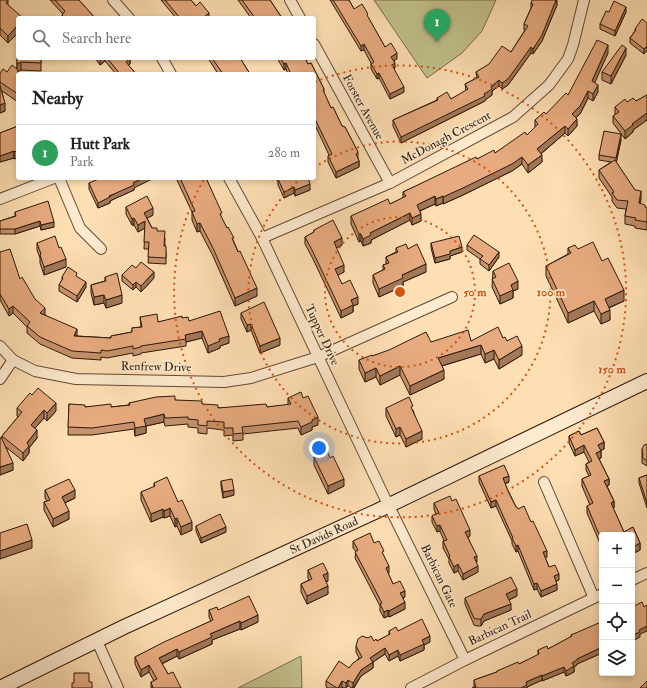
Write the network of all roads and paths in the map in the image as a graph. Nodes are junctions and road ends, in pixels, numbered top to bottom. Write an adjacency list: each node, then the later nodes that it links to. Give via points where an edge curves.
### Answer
1 (113, 0): 4 (street)
2 (290, 0): 5 (street)
3 (584, 0): 12 (street, McDonagh Crescent, via 568,58 549,85 513,117)
4 (127, 16)
5 (299, 16)
6 (316, 48): 12 (street, Forster Avenue)
7 (163, 60): 8 (street)
8 (170, 72)
9 (49, 180): 13 (street)
10 (60, 180): 15 (street, via 80,228)
11 (230, 180): 14 (street, Tupper Drive)
12 (390, 183): 14 (street, McDonagh Crescent)
13 (0, 199)
14 (262, 238): 18 (street, Tupper Drive)
15 (101, 249)
16 (452, 297): 18 (street, Renfrew Drive)
17 (0, 346): 19 (street, Renfrew Drive)
18 (318, 357): 19 (street, Renfrew Drive, via 251,378 224,382 76,379 36,372); 23 (street, Tupper Drive)
19 (13, 360): 20 (street)
20 (0, 379)
21 (647, 381): 23 (main road, St Davids Road)
22 (544, 482): 26 (street)
23 (389, 505): 27 (main road, St Davids Road); 28 (street, Barbican Gate)
24 (647, 573): 25 (street)
25 (635, 579)
26 (598, 596): 28 (street, Barbican Trail)
27 (97, 641): 29 (main road, St Davids Road); 30 (street)
28 (465, 660): 31 (street, Barbican Trail)
29 (0, 688)
30 (118, 688)
31 (411, 688)

